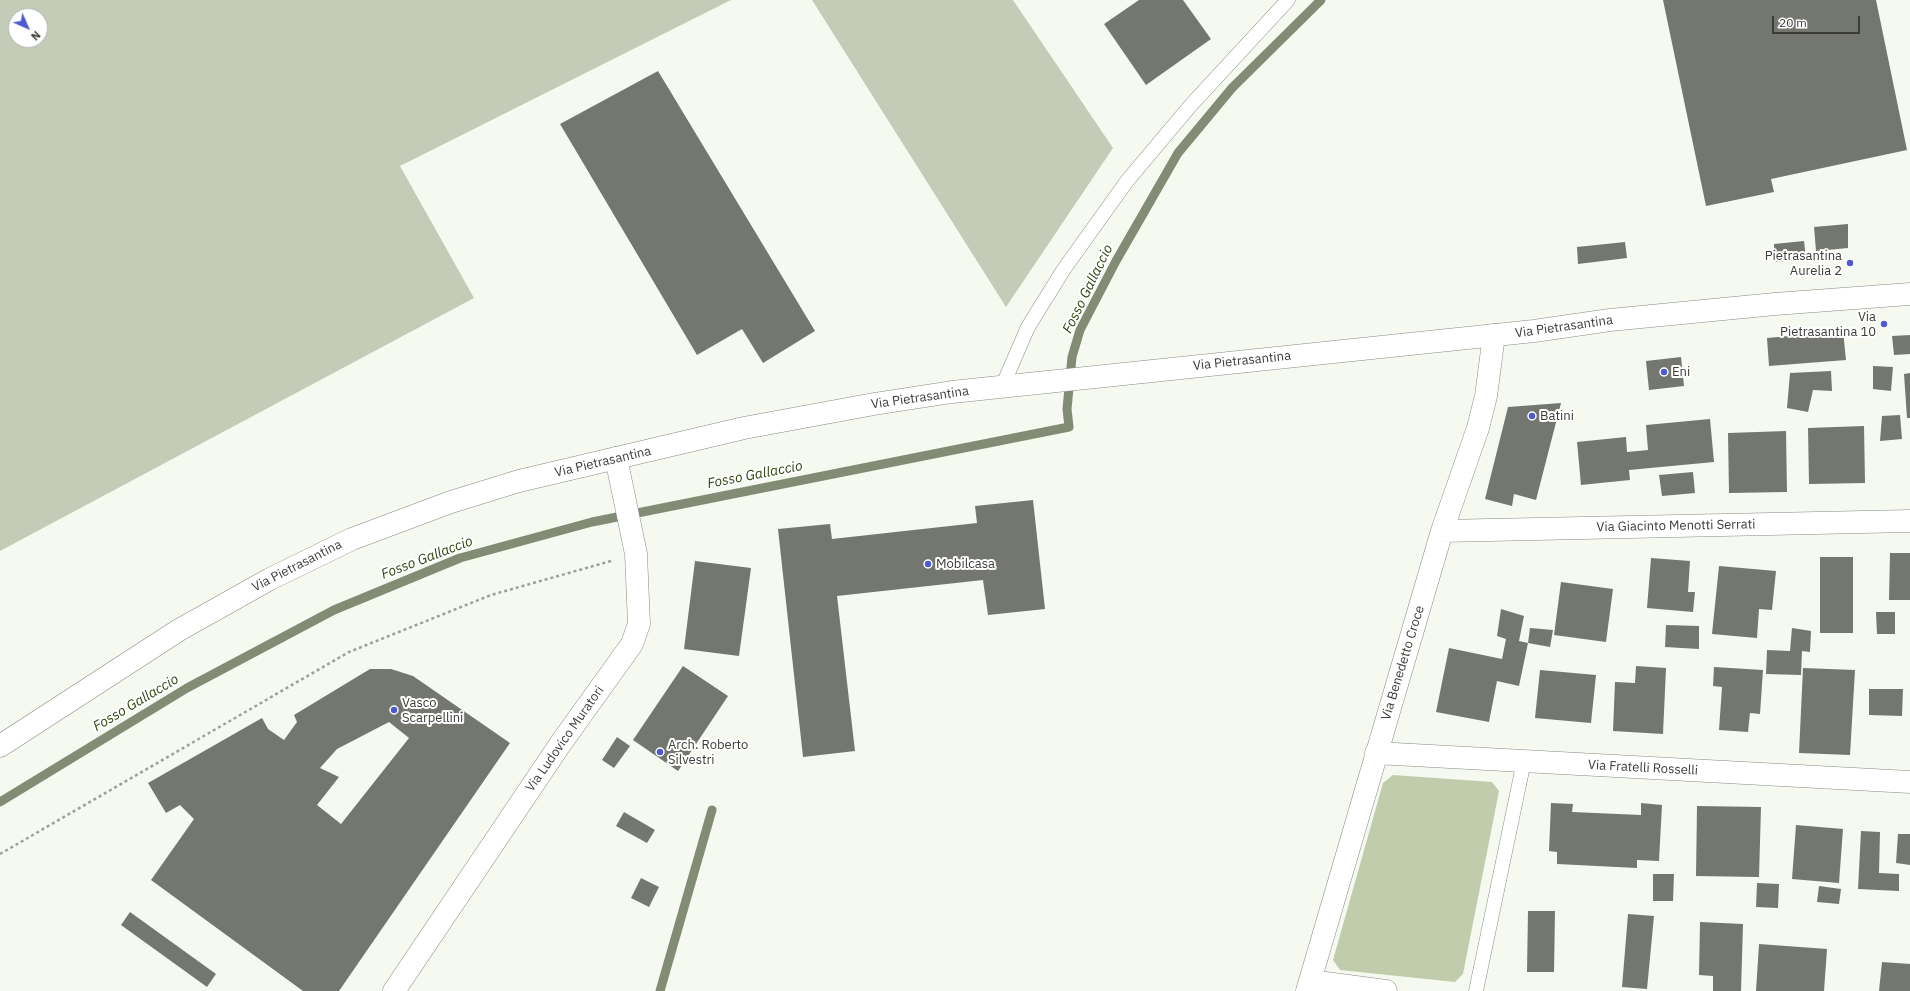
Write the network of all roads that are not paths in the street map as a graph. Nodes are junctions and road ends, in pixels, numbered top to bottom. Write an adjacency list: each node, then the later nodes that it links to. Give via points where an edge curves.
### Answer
1 (1288, 0): 4 (lane, via 1191,105 1127,181 1064,269 1028,327)
2 (1910, 294): 3 (street, Via Pietrasantina, via 1775,304)
3 (1494, 335): 4 (street, Via Pietrasantina); 7 (street, Via Benedetto Croce, via 1486,396 1478,428)
4 (1002, 387): 5 (street, Via Pietrasantina, via 874,404 775,422)
5 (616, 458): 8 (street, Via Pietrasantina, via 511,484 444,505 345,542 270,579 179,630); 13 (street, Via Ludovico Muratori, via 635,550 639,624 632,644 561,743)
6 (1910, 521): 7 (street, Via Giacinto Menotti Serrati)
7 (1442, 531): 9 (street, Via Benedetto Croce)
8 (0, 746)
9 (1376, 753): 10 (street, Via Fratelli Rosselli); 12 (street, Via Benedetto Croce)
10 (1524, 761): 11 (street, Via Fratelli Rosselli); 15 (lane)
11 (1910, 782)
12 (1308, 986): 14 (street)
13 (394, 991)
14 (1386, 991)
15 (1476, 991)

